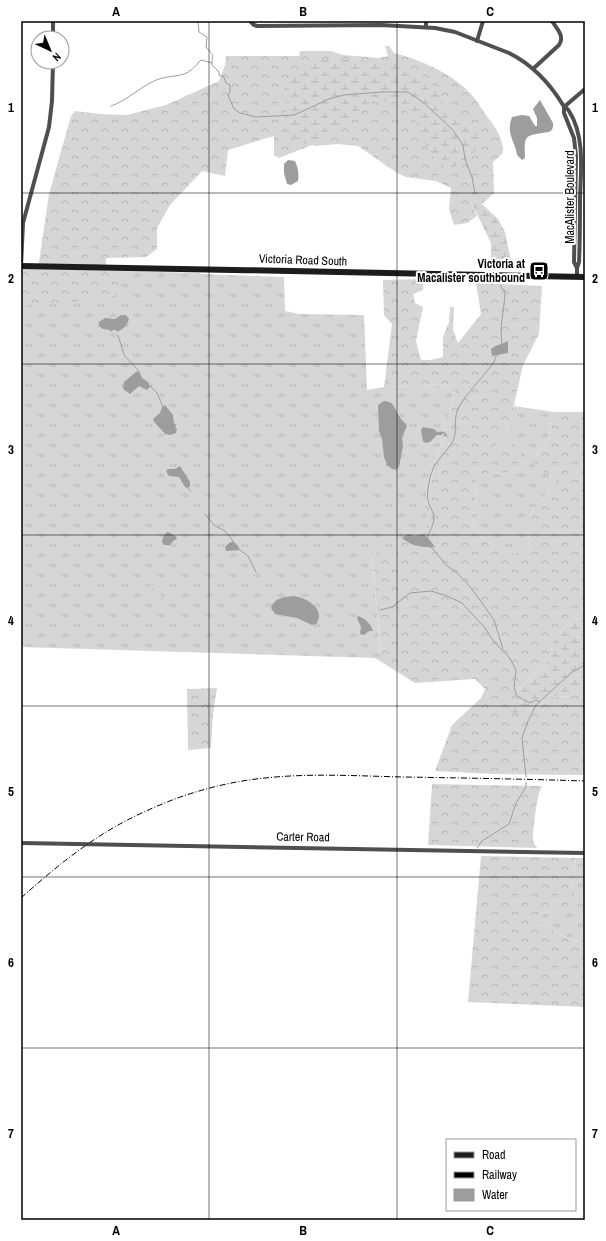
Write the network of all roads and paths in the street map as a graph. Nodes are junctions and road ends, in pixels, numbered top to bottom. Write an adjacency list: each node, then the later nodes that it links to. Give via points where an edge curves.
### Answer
1 (250, 21): 5 (street, MacAlister Boulevard, via 257,26)
2 (426, 21): 6 (street)
3 (483, 21): 7 (street)
4 (552, 21): 8 (street, via 562,41)
5 (370, 23): 6 (street, MacAlister Boulevard)
6 (426, 27): 7 (street, MacAlister Boulevard, via 443,29)
7 (477, 41): 8 (street, MacAlister Boulevard, via 509,53)
8 (534, 68): 11 (street, MacAlister Boulevard, via 554,90)
9 (52, 70): 12 (street, via 49,127 23,223)
10 (585, 89): 11 (street)
11 (564, 106): 13 (street, MacAlister Boulevard, via 573,118 580,144)
12 (21, 266): 13 (main road, Victoria Road South)
13 (577, 277): 14 (main road, Victoria Road South)
14 (585, 277)
15 (21, 843): 16 (street, Carter Road)
16 (585, 853)

